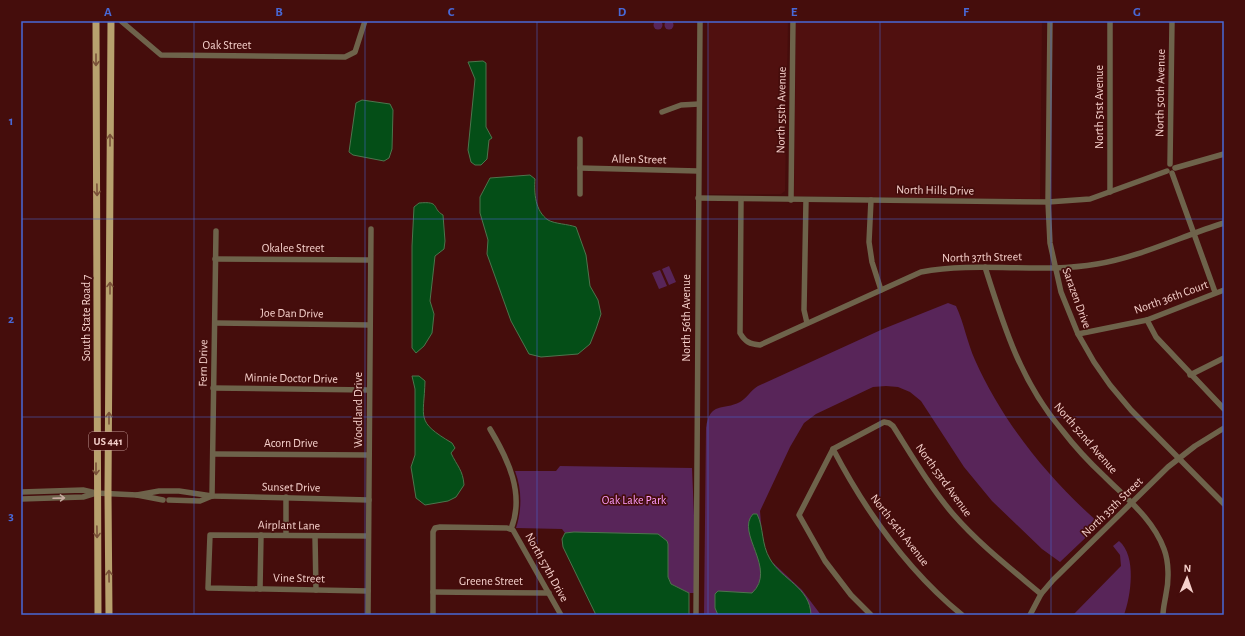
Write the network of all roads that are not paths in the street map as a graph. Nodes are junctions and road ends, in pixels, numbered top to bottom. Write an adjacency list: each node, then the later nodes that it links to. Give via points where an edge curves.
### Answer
1 (96, 21): 10 (main road, South State Road 7 / US 441, one-way to 10)
2 (111, 21): 13 (main road, South State Road 7 / US 441)
3 (121, 21): 4 (street, Oak Street, via 161,56 345,57 355,52)
4 (365, 21)
5 (700, 21): 11 (street, North 56th Avenue)
6 (793, 21): 23 (street, North 55th Avenue)
7 (1050, 21): 26 (street, Sarazen Drive)
8 (1110, 21): 19 (street, North 51st Avenue)
9 (1172, 21): 17 (street, North 50th Avenue)
10 (96, 104): 13 (main road, via 105,110); 28 (main road, South State Road 7 / US 441, one-way to 28)
11 (699, 104): 12 (street, via 681,105); 18 (street, North 56th Avenue)
12 (662, 112)
13 (110, 119): 32 (main road, South State Road 7 / US 441, one-way to 13)
14 (580, 139): 16 (street)
15 (1224, 154): 17 (street, North Hills Drive)
16 (580, 168): 18 (street, Allen Street); 20 (street)
17 (1171, 169): 19 (street, North Hills Drive); 31 (street, North 50th Avenue)
18 (698, 171): 21 (street, North 56th Avenue)
19 (1110, 192): 26 (street, North Hills Drive, via 1090,198)
20 (580, 194)
21 (698, 198): 22 (street, North Hills Drive); 87 (street, North 56th Avenue)
22 (741, 199): 23 (street, North Hills Drive); 41 (street, North 37th Street, via 740,333 750,344 760,345)
23 (791, 200): 24 (street, North Hills Drive)
24 (806, 200): 25 (street, North Hills Drive); 41 (street, via 804,310)
25 (871, 200): 26 (street, North Hills Drive); 37 (street, via 869,242)
26 (1048, 202): 36 (street, Sarazen Drive, via 1050,242)
27 (1224, 223): 31 (street, North 37th Street)
28 (98, 224): 32 (main road, via 102,223); 44 (main road, South State Road 7 / US 441)
29 (371, 229): 34 (street, Woodland Drive)
30 (216, 231): 33 (street, Fern Drive)
31 (1194, 232): 36 (street, North 37th Street, via 1130,256 1097,264); 39 (street, North 50th Avenue)
32 (110, 233): 46 (main road, South State Road 7 / US 441, one-way to 32)
33 (215, 259): 34 (street, Okalee Street); 42 (street, Fern Drive)
34 (370, 260): 43 (street, Woodland Drive)
35 (985, 267): 36 (street, North 37th Street); 37 (street, North 37th Street, via 940,268 921,272); 68 (street, North 52nd Avenue, via 1015,356 1036,396 1104,477)
36 (1055, 268): 45 (street, Sarazen Drive, via 1061,292)
37 (881, 290): 41 (street, North 37th Street)
38 (1224, 290): 39 (street, North 36th Court)
39 (1215, 292): 40 (street, North 36th Court)
40 (1147, 320): 45 (street, North 36th Court); 48 (street, via 1156,337)
41 (807, 323)
42 (215, 324): 43 (street, Joe Dan Drive); 49 (street, Fern Drive)
43 (370, 325): 50 (street, Woodland Drive)
44 (98, 334): 46 (main road, via 103,344); 60 (main road, South State Road 7 / US 441, one-way to 60)
45 (1078, 334): 57 (street, Sarazen Drive, via 1110,386)
46 (109, 347): 61 (main road, South State Road 7 / US 441, one-way to 46)
47 (1224, 358): 48 (street)
48 (1190, 374): 51 (street)
49 (213, 388): 50 (street, Minnie Doctor Drive); 55 (street, Fern Drive)
50 (369, 390): 56 (street, Woodland Drive)
51 (1224, 409)
52 (1224, 428): 57 (street, North 35th Street)
53 (490, 430): 70 (street, North 57th Drive, via 514,479 516,516)
54 (833, 449): 81 (street, North 53rd Avenue, via 884,422 889,423 953,514 982,545); 88 (street, via 798,514 825,561 851,595); 89 (street, North 54th Avenue, via 852,484 884,532 919,573)
55 (213, 454): 56 (street, Acorn Drive); 63 (street, Fern Drive)
56 (369, 455): 67 (street, Woodland Drive)
57 (1179, 458): 68 (street, North 35th Street); 69 (street, Sarazen Drive)
58 (174, 491): 62 (street, Sunset Drive); 63 (street, Sunset Drive); 66 (street)
59 (21, 492): 60 (street, via 83,490)
60 (96, 493): 61 (street, Sunset Drive); 65 (street, one-way to 60, via 83,497); 83 (main road, South State Road 7 / US 441, one-way to 83)
61 (108, 493): 62 (street, Sunset Drive); 84 (main road, South State Road 7 / US 441, one-way to 61)
62 (137, 495): 66 (street, Sunset Drive)
63 (212, 496): 64 (street, Sunset Drive); 66 (street, Sunset Drive, via 200,501)
64 (286, 497): 67 (street, Sunset Drive); 72 (street)
65 (21, 499)
66 (169, 500)
67 (369, 500): 74 (street, Woodland Drive)
68 (1132, 503): 81 (street, North 35th Street, via 1058,574); 91 (street, North 52nd Avenue, via 1159,537 1165,551 1167,568)
69 (1224, 504)
70 (512, 529): 79 (street, via 435,528); 80 (street, North 57th Drive)
71 (261, 535): 72 (street, Airplant Lane); 75 (street, Airplant Lane, via 210,535); 76 (street)
72 (286, 535): 73 (street, Airplant Lane)
73 (316, 536): 74 (street, Airplant Lane); 77 (street)
74 (368, 536): 78 (street, Woodland Drive)
75 (208, 588): 76 (street, Vine Street)
76 (260, 589): 77 (street, Vine Street)
77 (316, 590): 78 (street, Vine Street)
78 (368, 591): 82 (street)
79 (433, 592): 80 (street, Greene Street); 85 (street)
80 (549, 593): 86 (street, North 57th Drive)
81 (1041, 594): 90 (street, North 35th Street)
82 (368, 614)
83 (98, 615)
84 (109, 615)
85 (433, 615)
86 (561, 615)
87 (696, 615)
88 (871, 615)
89 (962, 615)
90 (1030, 615)
91 (1163, 615)

